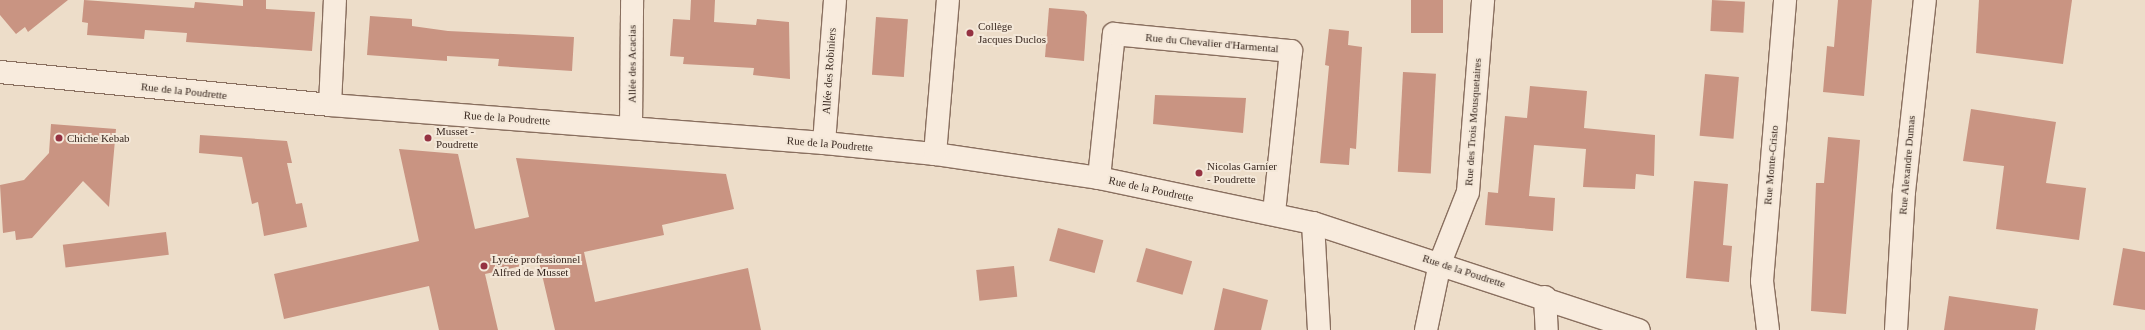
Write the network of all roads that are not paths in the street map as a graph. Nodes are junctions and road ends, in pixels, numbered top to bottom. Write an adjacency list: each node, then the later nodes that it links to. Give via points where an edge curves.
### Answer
1 (335, 0): 9 (street)
2 (632, 0): 10 (street, Allée des Acacias)
3 (835, 0): 11 (street, Allée des Robiniers)
4 (948, 0): 12 (street)
5 (1483, 0): 16 (street, Rue des Trois Mousquetaires, via 1468,192)
6 (1784, 0): 22 (street, Rue Monte-Cristo, via 1762,281)
7 (1925, 0): 23 (street, Rue Alexandre Dumas, via 1904,192)
8 (0, 72): 9 (street, Rue de la Poudrette)
9 (330, 106): 10 (street, Rue de la Poudrette)
10 (631, 127): 11 (street, Rue de la Poudrette)
11 (824, 143): 12 (street, Rue de la Poudrette)
12 (935, 154): 13 (street, Rue de la Poudrette)
13 (1099, 178): 14 (street, Rue de la Poudrette); 14 (street, Rue du Chevalier d'Harmental, via 1114,34 1291,50)
14 (1274, 214): 15 (street, Rue de la Poudrette)
15 (1313, 223): 16 (street, Rue de la Poudrette); 18 (street)
16 (1440, 263): 17 (street, Rue de la Poudrette); 19 (street, Rue des Trois Mousquetaires)
17 (1545, 297): 20 (street); 21 (street, Rue de la Poudrette)
18 (1319, 330)
19 (1426, 330)
20 (1547, 330)
21 (1639, 330)
22 (1768, 330)
23 (1896, 330)

